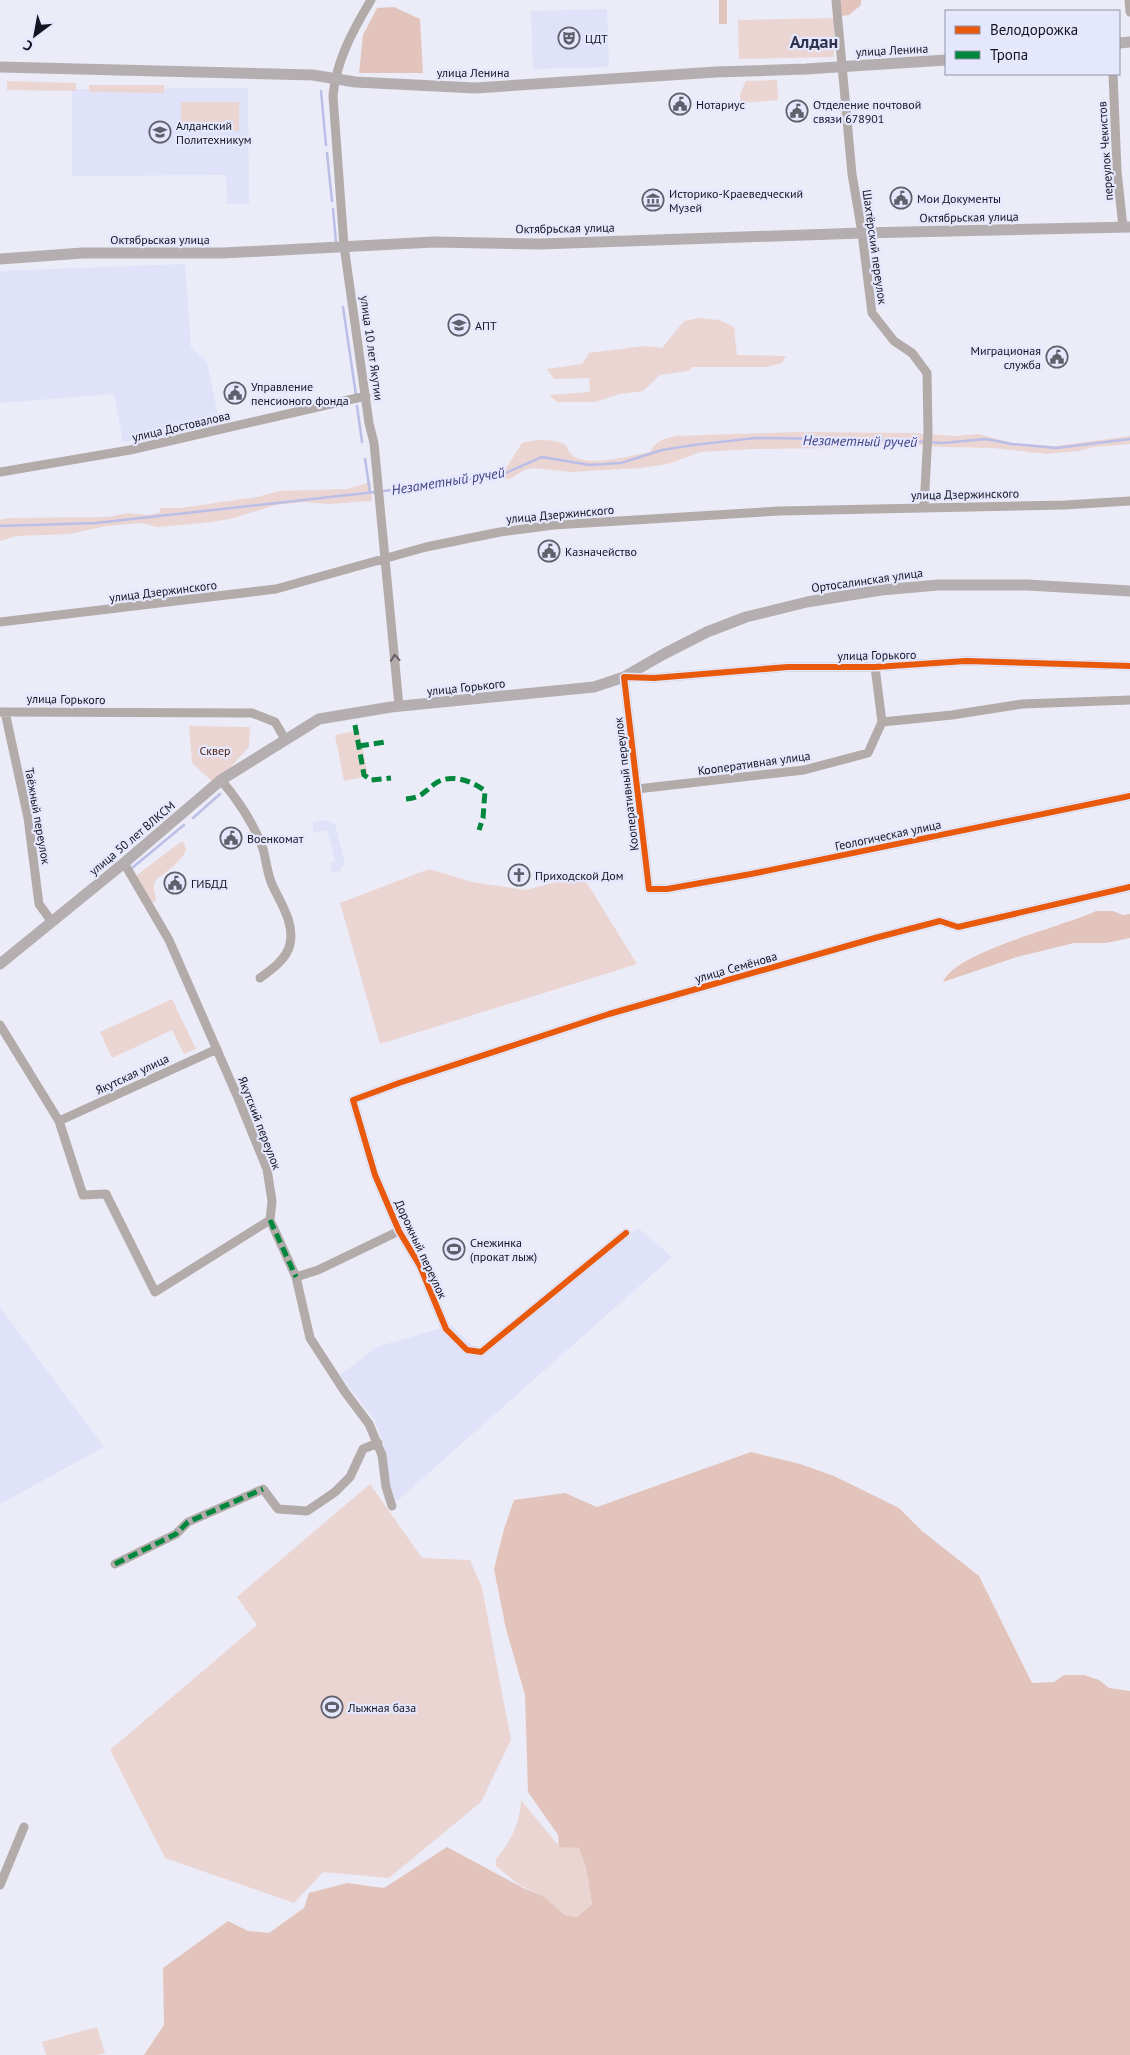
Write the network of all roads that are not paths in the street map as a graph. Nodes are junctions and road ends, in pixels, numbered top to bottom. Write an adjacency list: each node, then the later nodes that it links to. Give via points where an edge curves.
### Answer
1 (371, 0): 9 (street, улица 10 лет Якутии, via 344,52)
2 (836, 0): 6 (street, Шахтёрский переулок)
3 (1129, 0): 4 (street)
4 (1130, 12)
5 (945, 60): 6 (main road, улица Ленина)
6 (841, 66): 9 (main road, улица Ленина, via 474,88); 11 (street, Шахтёрский переулок, via 852,174)
7 (0, 67): 9 (main road, улица Ленина, via 313,75)
8 (1113, 75): 10 (street, переулок Чекистов, via 1117,171)
9 (335, 79): 12 (street, улица 10 лет Якутии)
10 (1127, 227): 11 (main road, Октябрьская улица)
11 (862, 233): 12 (main road, Октябрьская улица, via 540,244 434,242); 17 (street, Шахтёрский переулок, via 872,313 894,341 912,353 927,373)
12 (344, 246): 13 (main road, Октябрьская улица); 14 (street, улица 10 лет Якутии)
13 (0, 259)
14 (366, 396): 15 (street, улица Достовалова, via 130,450); 18 (street, улица 10 лет Якутии, via 381,503)
15 (0, 472)
16 (1130, 501): 17 (street, улица Дзержинского)
17 (924, 507): 18 (street, улица Дзержинского, via 778,511 554,525 500,532)
18 (384, 559): 20 (street, улица Дзержинского, via 276,589); 25 (street, улица 10 лет Якутии, one-way to 18)
19 (1130, 591): 23 (main road, Ортосалинская улица, via 938,585 816,600 746,617 707,632)
20 (0, 622)
21 (1130, 666): 22 (street, улица Горького, via 966,661)
22 (875, 667): 23 (street, улица Горького, via 788,667 654,678); 27 (street)
23 (624, 677): 25 (main road, улица Горького, via 594,687); 30 (street, Кооперативный переулок)
24 (1130, 700): 27 (street, via 1022,704)
25 (399, 706): 28 (main road, улица Горького, via 319,720)
26 (2, 712): 28 (street, улица Горького, via 252,713 274,722); 35 (street, Таёжный переулок, via 28,818 39,904)
27 (882, 722): 30 (street, Кооперативная улица, via 868,753 804,770)
28 (285, 739): 29 (main road, улица 50 лет ВЛКСМ)
29 (221, 780): 32 (main road, улица 50 лет ВЛКСМ); 37 (street, via 245,813 262,847 271,881 289,920 290,944 274,968)
30 (637, 790): 34 (street, Кооперативный переулок)
31 (1130, 796): 34 (street, Геологическая улица, via 751,874)
32 (124, 863): 35 (main road, улица 50 лет ВЛКСМ); 39 (street, Якутский переулок, via 168,940)
33 (1130, 887): 40 (street, улица Семёнова, via 958,927 940,921 875,938 609,1014)
34 (649, 889)
35 (52, 922): 36 (main road, улица 50 лет ВЛКСМ)
36 (0, 964)
37 (260, 978)
38 (0, 1025): 41 (street)
39 (217, 1049): 41 (street, Якутская улица); 42 (street, Якутский переулок, via 267,1169 272,1201)
40 (353, 1100): 43 (street, Дорожный переулок, via 375,1175)
41 (59, 1121): 42 (street, via 82,1195 106,1194 155,1292)
42 (270, 1220): 45 (street, Якутский переулок)
43 (399, 1231): 44 (street, Дорожный переулок, via 420,1266 446,1329 466,1350 481,1352); 45 (street, Дорожный переулок, via 318,1270)
44 (626, 1233)
45 (296, 1277): 46 (street, Якутский переулок, via 310,1338 369,1424)
46 (378, 1443): 47 (street, Якутский переулок); 48 (street, via 363,1449 350,1477 307,1511 278,1509 262,1489 188,1522 176,1534)
47 (392, 1506)
48 (115, 1564)
49 (24, 1827): 50 (street)
50 (0, 1885)

